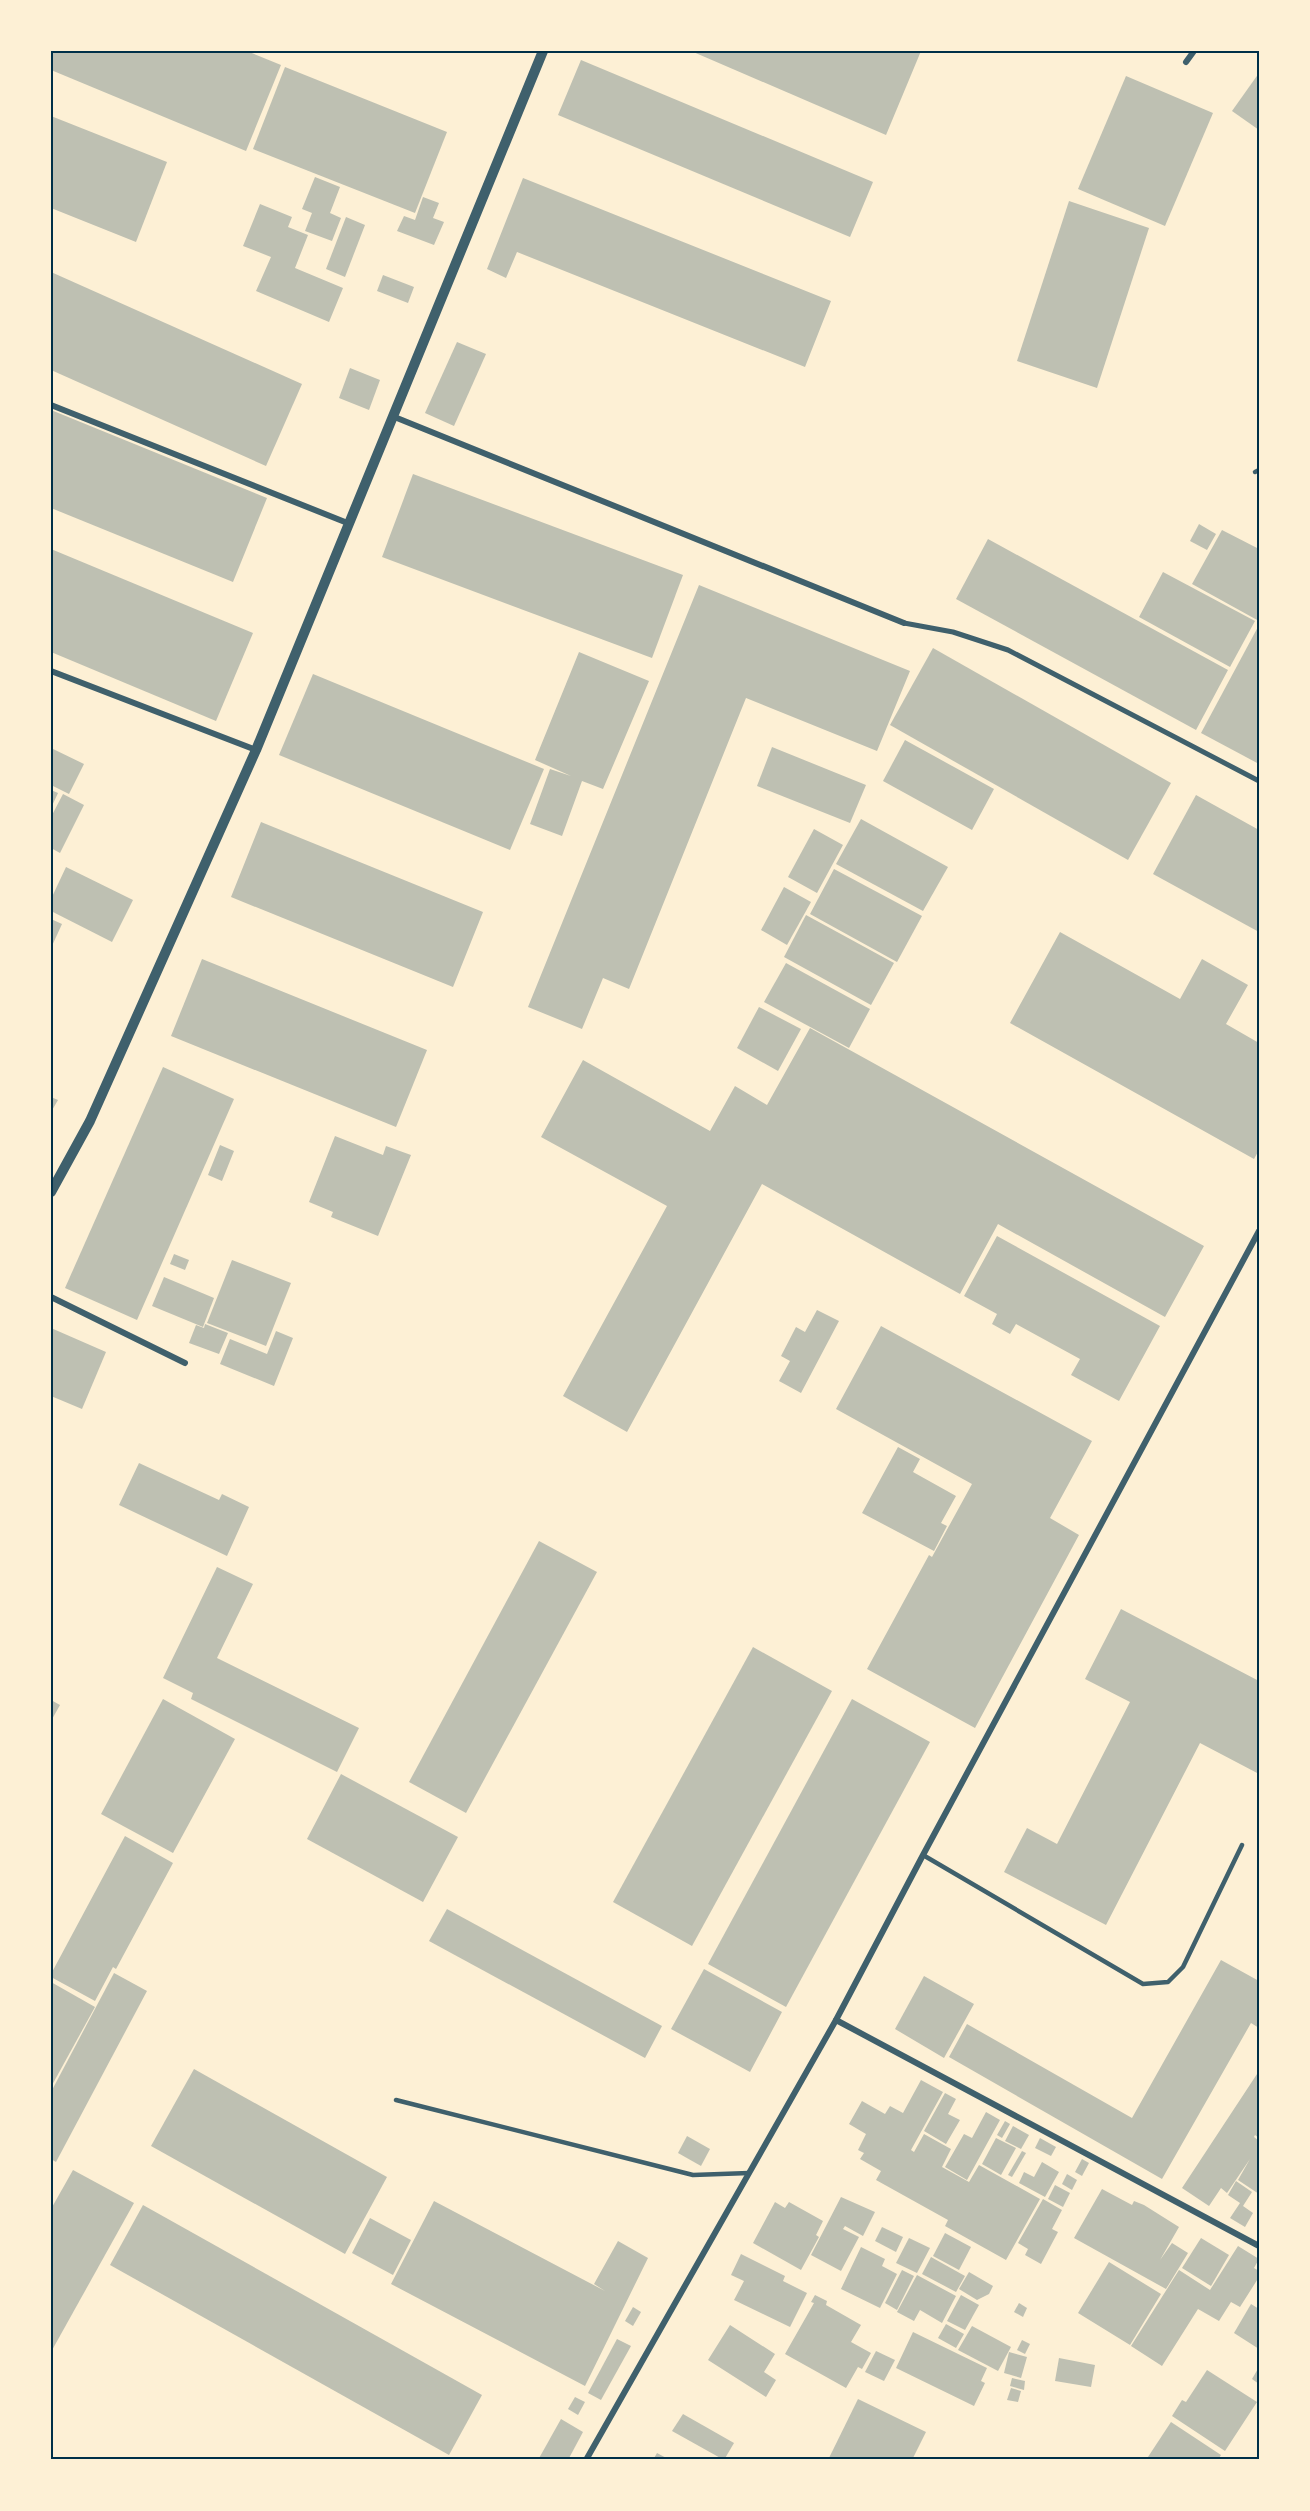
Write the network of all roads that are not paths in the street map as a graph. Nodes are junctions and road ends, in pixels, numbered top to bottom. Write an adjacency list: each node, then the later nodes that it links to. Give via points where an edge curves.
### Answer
1 (543, 51): 5 (street)
2 (1194, 51): 3 (street)
3 (1186, 62)
4 (51, 405): 6 (street)
5 (392, 415): 6 (street); 7 (street)
6 (350, 524): 9 (street)
7 (904, 623): 10 (street, via 953,632 1008,650)
8 (51, 670): 9 (street)
9 (256, 750): 11 (street, via 90,1121)
10 (1259, 781)
11 (51, 1192)
12 (1259, 1231): 16 (street)
13 (51, 1297): 14 (street)
14 (185, 1363)
15 (1242, 1845): 16 (lane, via 1183,1967 1168,1982 1143,1984)
16 (922, 1855): 17 (street)
17 (836, 2020): 19 (street); 20 (street)
18 (396, 2100): 19 (lane, via 693,2175)
19 (749, 2172): 21 (street)
20 (1259, 2246)
21 (586, 2460)

